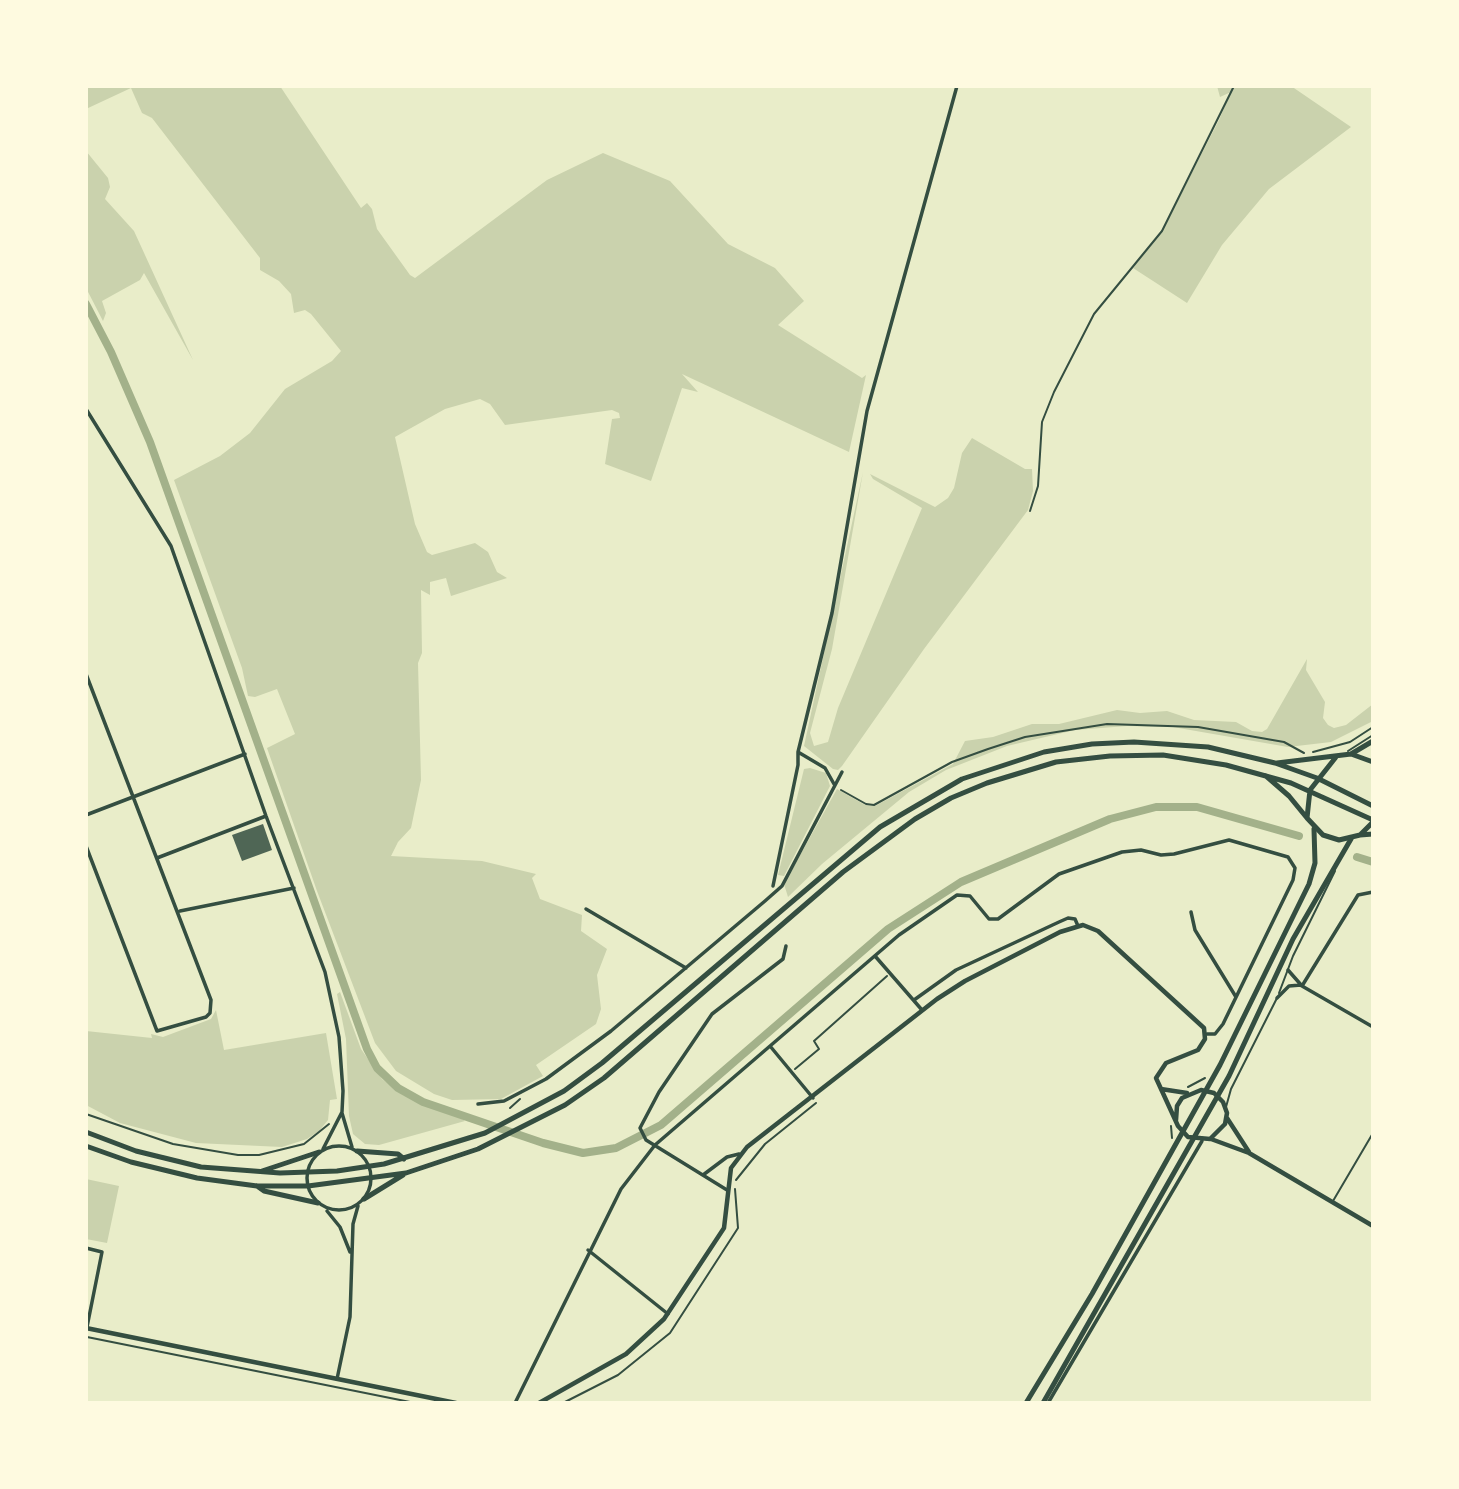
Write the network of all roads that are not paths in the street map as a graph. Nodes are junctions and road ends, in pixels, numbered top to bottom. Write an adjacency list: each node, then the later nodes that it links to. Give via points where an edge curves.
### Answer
1 (957, 86): 8 (street, via 867,411 832,613)
2 (86, 409): 9 (street, via 171,546)
3 (86, 674): 4 (street)
4 (93, 694): 5 (street); 19 (street)
5 (86, 697)
6 (1373, 734): 11 (lane)
7 (1373, 741): 10 (main road)
8 (798, 752): 17 (street, via 825,768); 32 (street)
9 (245, 754): 19 (street); 22 (street)
10 (1351, 754): 11 (main road); 12 (main road)
11 (1339, 756): 13 (main road); 16 (main road)
12 (1373, 762)
13 (1275, 763): 16 (main road); 73 (main road, via 1208,747 1092,744 1044,752 962,779 880,827 603,1063 521,1116 485,1133)
14 (842, 772): 17 (street)
15 (1264, 773): 18 (main road); 23 (main road); 75 (main road, via 1163,755 1110,756 1056,762 951,798 876,846 604,1078 528,1126)
16 (1317, 778): 18 (main road); 20 (main road)
17 (834, 785): 41 (street, via 782,886)
18 (1310, 790): 23 (main road); 24 (main road)
19 (133, 796): 21 (street); 30 (street)
20 (1373, 806)
21 (86, 815)
22 (265, 816): 30 (street); 33 (street)
23 (1307, 818): 25 (main road)
24 (1373, 821): 27 (main road)
25 (1314, 828): 28 (main road, via 1331,839); 52 (main road, via 1315,863 1309,884)
26 (1373, 834): 27 (main road)
27 (1360, 835): 28 (main road)
28 (1351, 839): 31 (main road)
29 (86, 846): 36 (street, via 157,1031 206,1017 212,1007)
30 (157, 858): 36 (street)
31 (1338, 860): 42 (lane); 54 (main road, via 1293,939)
32 (773, 886)
33 (294, 888): 36 (street); 58 (street, via 325,972 344,1076)
34 (1373, 892): 43 (street, via 1358,895)
35 (586, 909): 41 (street)
36 (179, 911)
37 (1191, 912): 44 (street, via 1195,930)
38 (1078, 926): 46 (street, via 1075,919 1059,922 956,970); 47 (street, via 965,981); 49 (street, via 1107,937)
39 (786, 946): 67 (street, via 783,959 712,1014 659,1092 640,1128)
40 (875, 956): 44 (street, via 957,895 970,896 989,919 998,919 1078,865 1141,850 1174,855 1229,840 1288,858 1295,868); 46 (street); 50 (street)
41 (686, 968): 56 (street, via 546,1079 504,1101)
42 (1288, 970): 43 (street); 45 (lane)
43 (1302, 985): 45 (street, via 1289,986); 48 (street)
44 (1236, 997): 49 (street, via 1223,1024 1214,1034)
45 (1277, 998): 57 (lane)
46 (914, 1000): 47 (street)
47 (922, 1010): 55 (street)
48 (1373, 1027)
49 (1206, 1034): 51 (street, via 1198,1050 1160,1069 1156,1078)
50 (770, 1046): 55 (street); 67 (street)
51 (1160, 1089): 53 (street); 60 (street)
52 (1207, 1090): 53 (street); 54 (street); 63 (main road)
53 (1188, 1093): 60 (street, via 1177,1106)
54 (1218, 1096): 57 (street); 65 (main road)
55 (813, 1098): 72 (street)
56 (478, 1104)
57 (1226, 1108): 59 (street)
58 (342, 1112): 69 (street); 70 (street)
59 (1227, 1117): 64 (street, via 1222,1130); 71 (street)
60 (1176, 1120): 63 (street)
61 (86, 1132): 76 (main road, via 167,1159)
62 (1373, 1133): 84 (lane)
63 (1184, 1134): 65 (street); 97 (main road)
64 (1210, 1139): 66 (street); 71 (street)
65 (1194, 1140): 66 (street); 98 (main road)
66 (1202, 1141): 99 (street)
67 (655, 1145): 78 (street); 89 (street, via 621,1188)
68 (86, 1146): 80 (main road, via 166,1171)
69 (355, 1149): 70 (street, via 332,1146); 73 (main road, via 398,1154); 74 (street)
70 (321, 1151): 76 (main road); 77 (street)
71 (1249, 1153): 84 (street)
72 (739, 1154): 78 (street); 82 (street)
73 (404, 1159): 74 (main road)
74 (369, 1167): 77 (main road); 79 (street)
75 (406, 1172): 79 (main road); 83 (main road)
76 (253, 1173): 77 (main road)
77 (307, 1173): 81 (street)
78 (703, 1175): 82 (street)
79 (371, 1179): 81 (main road); 83 (street)
80 (257, 1186): 81 (main road); 85 (main road)
81 (308, 1186): 85 (street)
82 (727, 1190): 91 (street, via 724,1228)
83 (361, 1201): 86 (street, via 344,1210); 90 (street, via 352,1224)
84 (1332, 1201): 87 (street)
85 (318, 1203): 86 (street)
86 (326, 1209): 90 (street, via 345,1234)
87 (1373, 1226)
88 (86, 1248): 92 (street, via 102,1252)
89 (588, 1250): 91 (street); 95 (street)
90 (352, 1259): 93 (street, via 351,1317)
91 (668, 1314): 96 (street, via 626,1354)
92 (86, 1332): 93 (street)
93 (337, 1379): 94 (street)
94 (456, 1403)
95 (515, 1403)
96 (539, 1403)
97 (1026, 1403)
98 (1043, 1403)
99 (1048, 1403)

